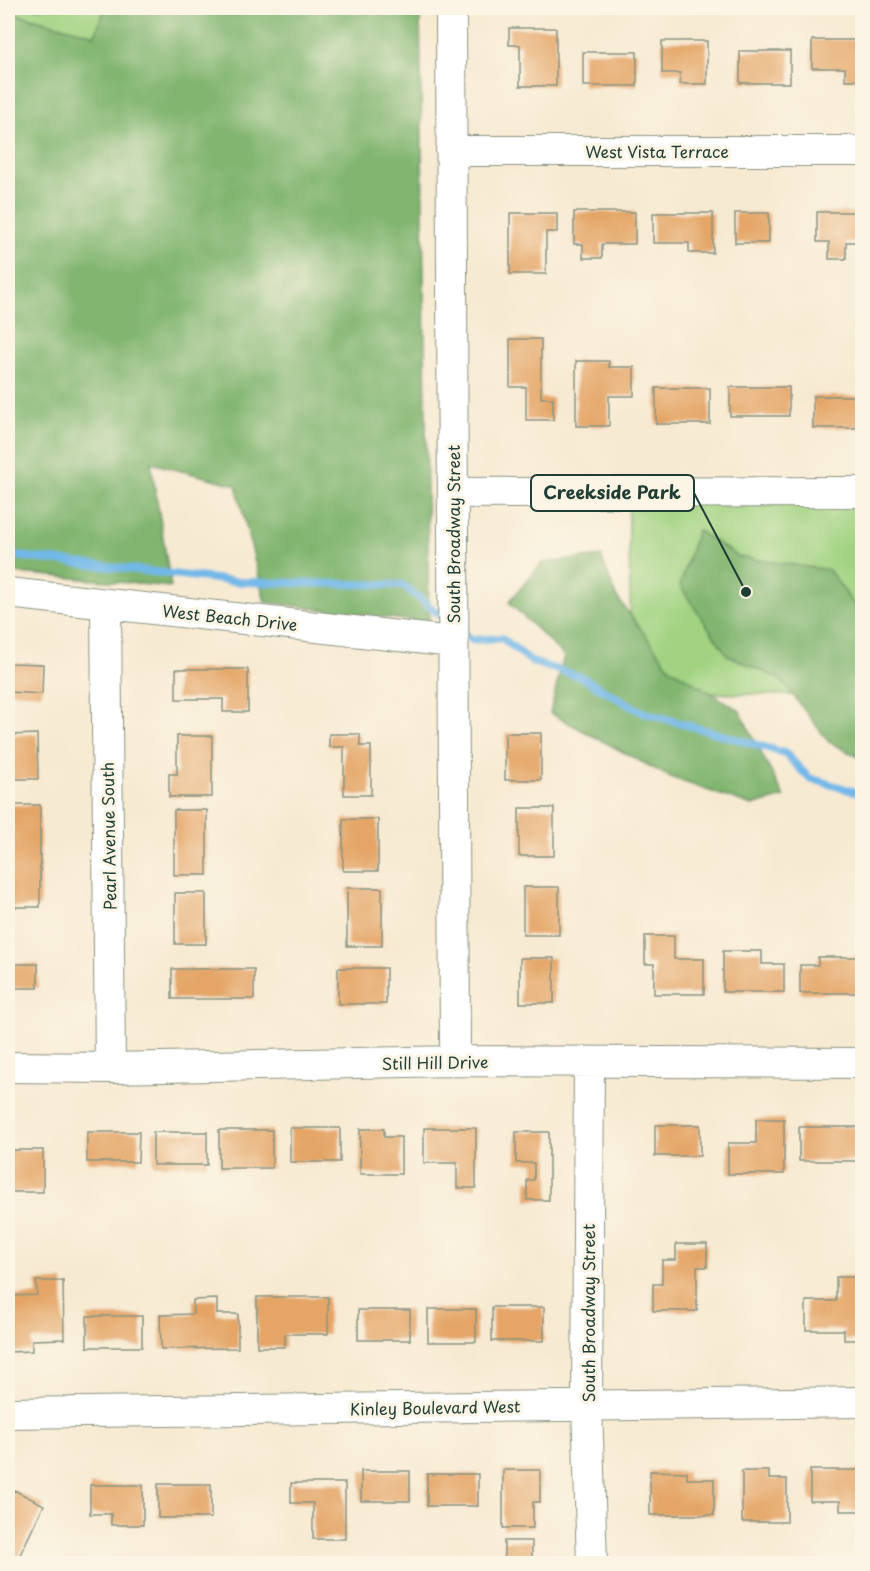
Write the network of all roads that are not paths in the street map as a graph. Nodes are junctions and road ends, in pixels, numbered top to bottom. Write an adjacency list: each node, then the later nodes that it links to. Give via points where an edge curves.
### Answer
1 (451, 8): 2 (street, South Broadway Street)
2 (451, 151): 3 (street, West Vista Terrace); 5 (street, South Broadway Street)
3 (862, 151)
4 (862, 492): 5 (street)
5 (453, 493): 8 (street, South Broadway Street)
6 (8, 593): 7 (street, West Beach Drive)
7 (106, 604): 8 (street, West Beach Drive); 13 (street, Pearl Avenue South)
8 (453, 642): 9 (street, South Broadway Street)
9 (455, 1061): 10 (street, Still Hill Drive); 13 (street, Still Hill Drive)
10 (589, 1063): 11 (street, Still Hill Drive); 15 (street, South Broadway Street)
11 (862, 1063)
12 (8, 1067): 13 (street, Still Hill Drive)
13 (110, 1068)
14 (862, 1402): 15 (street, Kinley Boulevard West)
15 (587, 1405): 16 (street, Kinley Boulevard West); 17 (street, South Broadway Street)
16 (8, 1413)
17 (592, 1563)

